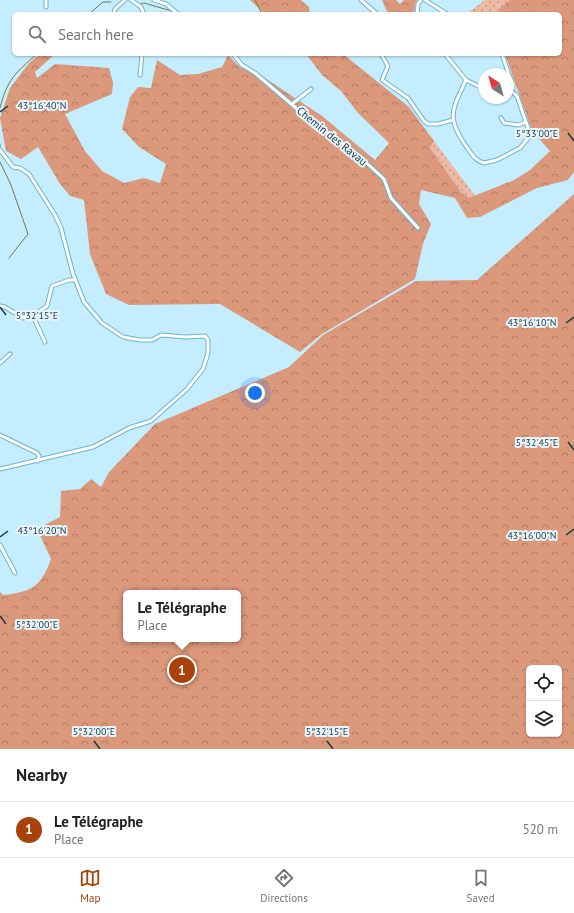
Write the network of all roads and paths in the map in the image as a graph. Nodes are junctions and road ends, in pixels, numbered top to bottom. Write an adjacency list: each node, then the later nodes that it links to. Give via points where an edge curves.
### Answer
1 (46, 0): 8 (street)
2 (125, 0): 9 (street)
3 (131, 0): 10 (street, via 141,7)
4 (154, 0): 11 (street, via 166,4)
5 (361, 0): 12 (street)
6 (422, 0): 13 (street, via 418,4)
7 (425, 0): 14 (street)
8 (46, 7)
9 (114, 12)
10 (143, 12)
11 (176, 12)
12 (375, 12)
13 (417, 12)
14 (444, 12)
15 (142, 56): 21 (street)
16 (235, 56): 26 (street, Chemin des Ravau, via 242,65)
17 (382, 56): 28 (street, via 388,66 382,80 408,98 424,121 428,124 438,124)
18 (447, 56): 22 (street)
19 (503, 56): 20 (street)
20 (507, 68)
21 (140, 74)
22 (466, 80): 23 (street); 28 (street, via 454,105)
23 (478, 86)
24 (310, 89): 26 (street)
25 (514, 94): 29 (street, via 517,96)
26 (292, 104): 31 (street, Chemin des Ravau, via 358,154 384,179 391,198)
27 (502, 118): 29 (street, via 506,124 518,125)
28 (453, 120): 29 (street, via 458,135 475,159 484,163 497,160 520,148 529,138)
29 (526, 122)
30 (0, 150): 32 (street, via 13,167 29,174 61,228)
31 (418, 228)
32 (75, 280): 34 (street, via 52,286 47,306); 39 (street, via 84,302 94,316 123,337 152,340 161,334 206,336 208,353 204,369 187,389 151,421 129,428 93,447)
33 (0, 306): 34 (street, via 23,318)
34 (33, 316): 35 (street)
35 (45, 342)
36 (10, 354): 37 (street)
37 (0, 363)
38 (0, 435): 39 (street, via 37,453)
39 (38, 461): 40 (street)
40 (0, 469)
41 (0, 545): 42 (street)
42 (15, 573)

